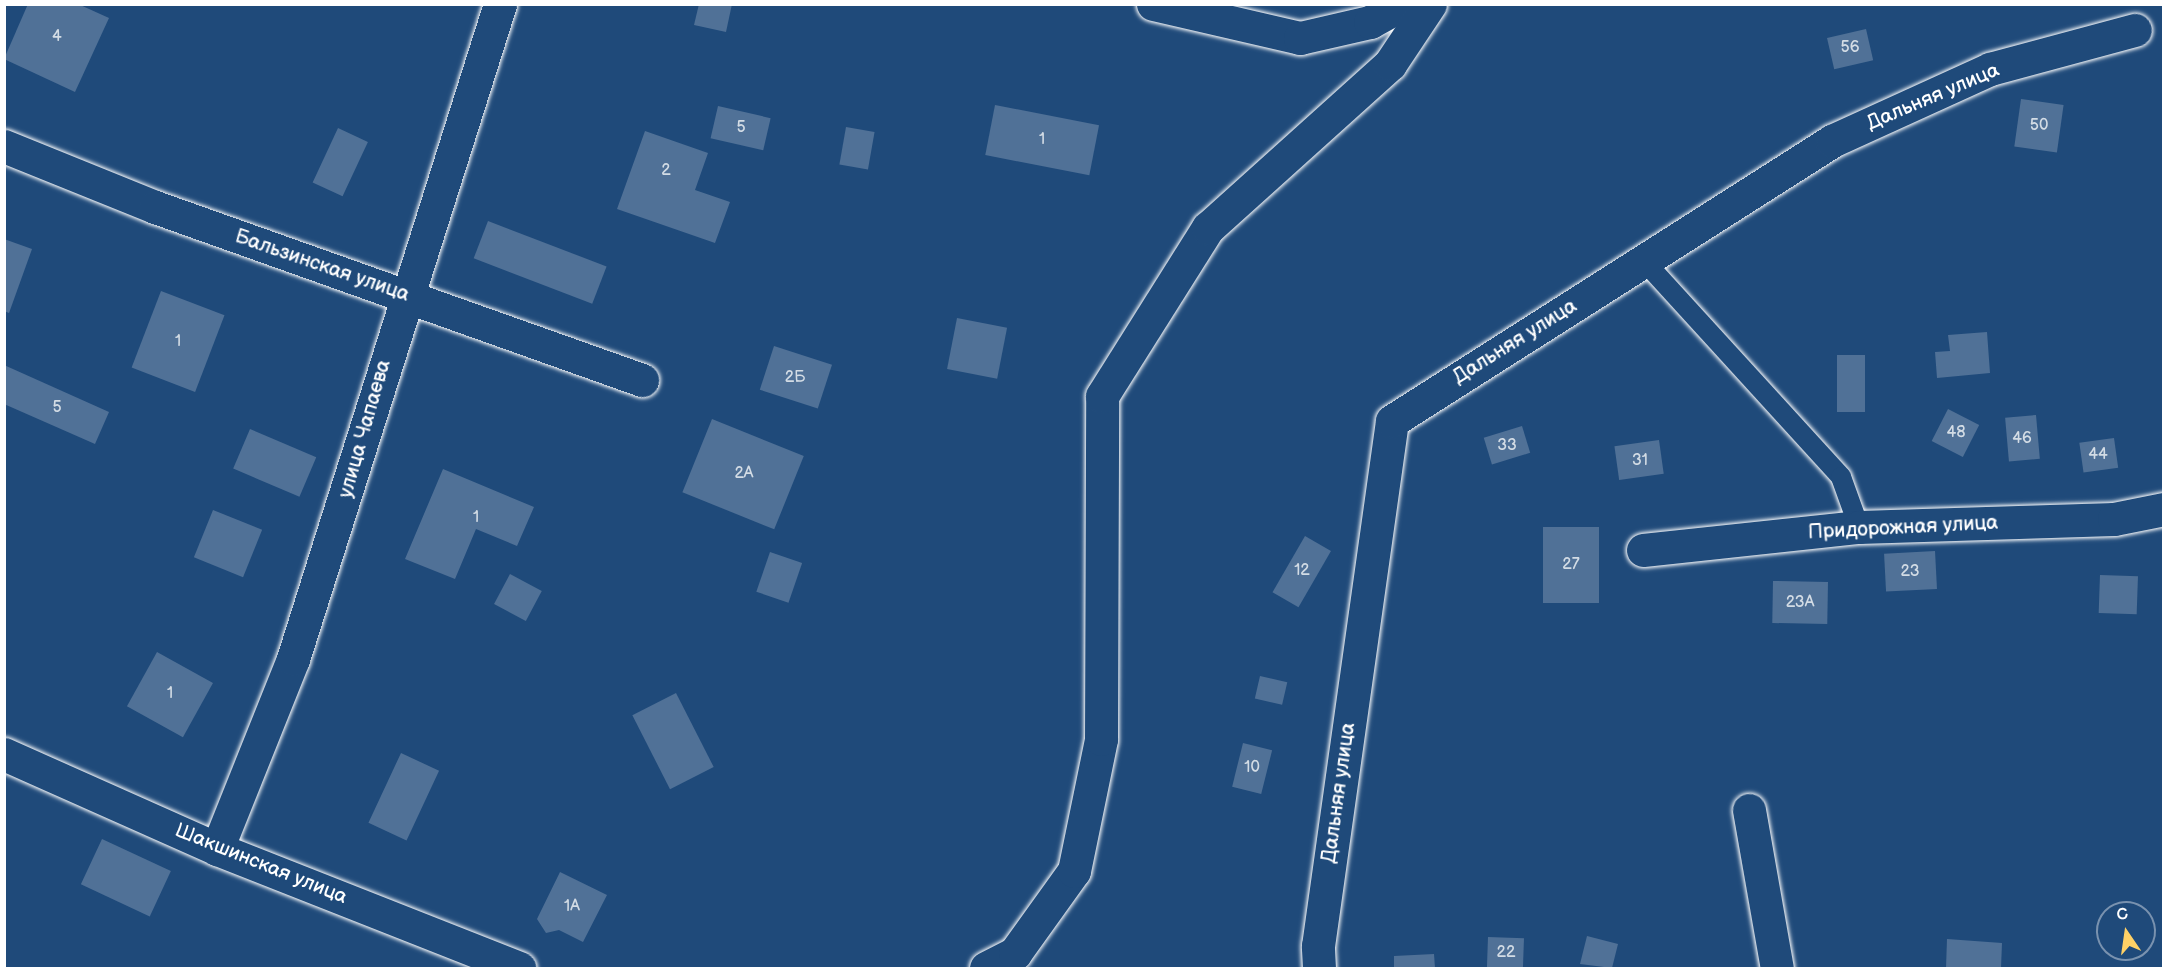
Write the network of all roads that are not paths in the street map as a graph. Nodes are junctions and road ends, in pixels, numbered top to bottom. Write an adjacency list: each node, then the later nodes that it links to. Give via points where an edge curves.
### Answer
1 (500, 4): 8 (street, улица Чапаева)
2 (1403, 4): 4 (street, via 1370,22 1300,39)
3 (1430, 4): 17 (street, via 1390,64 1208,228 1102,396 1101,739 1074,871 1015,953)
4 (1164, 6)
5 (2135, 30): 7 (street, Дальняя улица, via 1990,69 1832,141)
6 (4, 146): 8 (street, Бальзинская улица, via 155,207)
7 (1644, 261): 11 (lane, via 1841,477); 18 (street, Дальняя улица, via 1392,421 1318,946)
8 (406, 295): 9 (street, Бальзинская улица); 15 (street, улица Чапаева, via 293,659)
9 (642, 380)
10 (2163, 509): 11 (street, Придорожная улица, via 2114,519)
11 (1859, 527): 12 (street, Придорожная улица)
12 (1642, 550)
13 (4, 754): 15 (street, Шакшинская улица)
14 (1749, 810): 19 (street)
15 (216, 849): 16 (street, Шакшинская улица)
16 (519, 969)
17 (986, 969)
18 (1319, 969)
19 (1777, 969)

